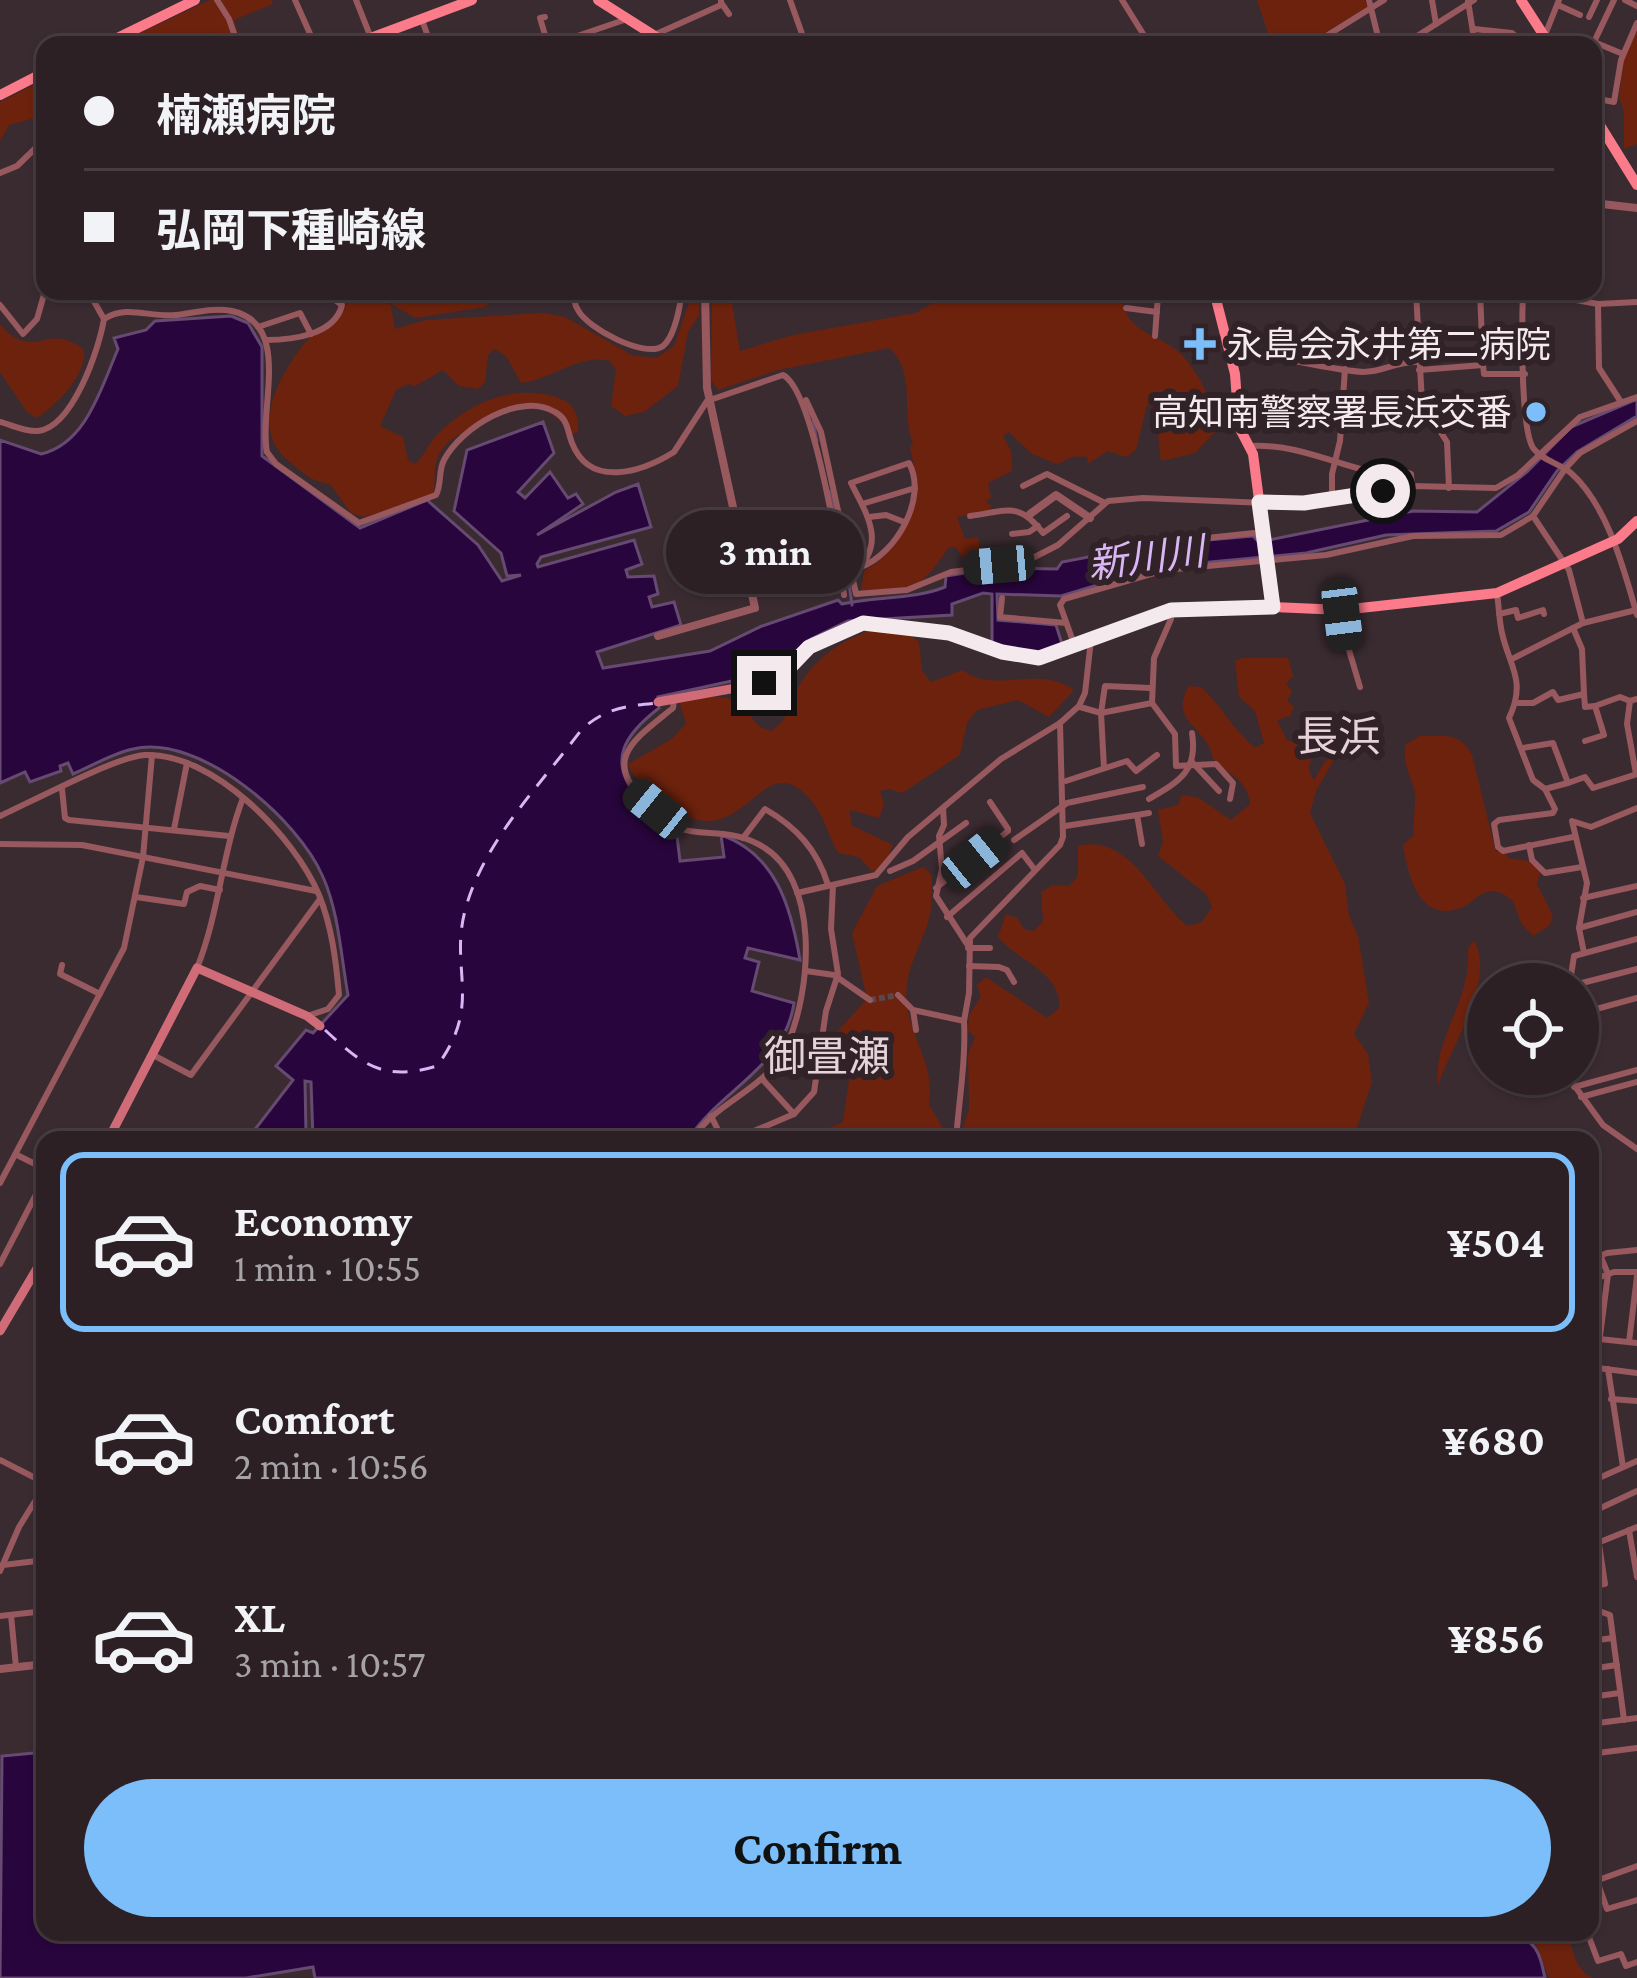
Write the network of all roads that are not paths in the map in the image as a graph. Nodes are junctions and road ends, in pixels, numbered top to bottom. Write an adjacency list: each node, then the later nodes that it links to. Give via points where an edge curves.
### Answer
1 (195, 0): 28 (main road)
2 (217, 0): 29 (street)
3 (295, 0): 30 (street)
4 (356, 0): 31 (street)
5 (472, 0): 22 (main road)
6 (598, 0): 23 (main road)
7 (790, 0): 36 (street)
8 (1122, 0): 37 (street)
9 (1384, 0): 17 (street)
10 (1432, 0): 25 (street)
11 (1521, 0): 43 (main road)
12 (1597, 0): 18 (street, via 1584,16)
13 (1615, 0): 45 (street)
14 (1625, 0): 19 (street)
15 (1470, 1): 25 (street); 26 (street)
16 (722, 2): 20 (street); 27 (street)
17 (1371, 3): 38 (street); 39 (street)
18 (1558, 3): 44 (street)
19 (1637, 6)
20 (729, 14)
21 (544, 17): 34 (street)
22 (422, 19): 32 (main road); 33 (street)
23 (627, 19): 27 (main road); 35 (street)
24 (1637, 23): 47 (street)
25 (1436, 24): 40 (street)
26 (1474, 29): 41 (street); 42 (street)
27 (654, 35)
28 (121, 36)
29 (235, 36)
30 (311, 36)
31 (370, 36)
32 (376, 36)
33 (428, 36)
34 (547, 36)
35 (591, 36)
36 (803, 36)
37 (1144, 36)
38 (1326, 36)
39 (1375, 36)
40 (1417, 36)
41 (1474, 36)
42 (1514, 36)
43 (1542, 36)
44 (1547, 36)
45 (1595, 36)
46 (1602, 47): 47 (street)
47 (1623, 54): 50 (street, via 1614,101)
48 (36, 77): 49 (main road)
49 (0, 95)
50 (1602, 99)
51 (1602, 129): 54 (main road)
52 (36, 147): 53 (street)
53 (0, 173)
54 (1637, 185)
55 (1602, 204): 56 (street)
56 (1637, 208)
57 (43, 300): 71 (street, via 23,334)
58 (93, 300): 74 (street)
59 (337, 300): 76 (street, via 342,312)
60 (577, 300): 61 (street, via 586,320 648,350 668,340)
61 (679, 300)
62 (705, 300): 86 (street)
63 (1155, 300): 73 (street)
64 (1216, 300): 79 (main road)
65 (1416, 300): 81 (street)
66 (1480, 300): 80 (street)
67 (1525, 300): 83 (street)
68 (1576, 300): 70 (street)
69 (1637, 302): 70 (street)
70 (1598, 304): 89 (street, via 1599,368)
71 (0, 305)
72 (1126, 308): 73 (street)
73 (1156, 312): 77 (street)
74 (104, 319): 75 (street, via 122,310 224,310); 92 (street, via 87,376 54,423 32,431)
75 (258, 328): 76 (street, via 300,314); 78 (street)
76 (311, 334): 78 (street)
77 (1155, 336)
78 (266, 340): 86 (street, via 267,452 359,524 436,495 444,460 496,416 550,410 566,422 576,451 610,475 674,452)
79 (1231, 357): 82 (street); 84 (main road)
80 (1483, 365): 81 (street); 83 (street, via 1484,374)
81 (1418, 366): 82 (street); 90 (street)
82 (1345, 369): 91 (street)
83 (1525, 374): 95 (street, via 1530,442)
84 (1238, 398): 88 (street); 94 (main road)
85 (1637, 398): 89 (street)
86 (710, 399): 87 (street, via 783,375); 136 (street, via 755,608)
87 (802, 399): 122 (street, via 820,432); 124 (street)
88 (1261, 400)
89 (1621, 402): 95 (street, via 1580,417)
90 (1422, 403): 91 (street, via 1388,412); 101 (street, via 1447,442)
91 (1342, 407): 96 (street)
92 (0, 422)
93 (1637, 422): 97 (street)
94 (1247, 446): 96 (street); 104 (main road)
95 (1539, 454): 97 (street); 101 (street, via 1503,486)
96 (1335, 459): 99 (street, via 1370,472 1402,470); 102 (street)
97 (1563, 468): 109 (street); 117 (street)
98 (1023, 486): 103 (street, via 1047,474)
99 (1412, 486): 101 (street); 102 (street)
100 (915, 488): 105 (street); 105 (street, via 903,464 851,483); 113 (street)
101 (1449, 488)
102 (1332, 500): 104 (street)
103 (1103, 502): 104 (street); 111 (street)
104 (1259, 502): 116 (main road)
105 (862, 504): 110 (street)
106 (1030, 514): 107 (street); 111 (street, via 1056,495); 114 (street)
107 (970, 516)
108 (1067, 516): 114 (street, via 1043,533)
109 (1533, 516): 119 (street, via 1488,537 1413,536 1326,555); 120 (street)
110 (868, 517): 113 (street); 121 (street, via 873,536)
111 (1090, 518): 122 (street, via 1023,563 856,594)
112 (1637, 521): 117 (main road)
113 (904, 522): 121 (street, via 886,553)
114 (1038, 526): 115 (street)
115 (1012, 534)
116 (1266, 539): 118 (street, via 1254,533); 119 (main road)
117 (1615, 541): 120 (main road); 125 (street)
118 (1113, 548)
119 (1269, 557): 127 (main road); 133 (street, via 1165,570 1064,599)
120 (1565, 563): 123 (main road); 134 (street)
121 (861, 567): 122 (street)
122 (853, 574)
123 (1497, 593): 129 (main road); 131 (street)
124 (844, 595)
125 (1635, 597): 130 (street)
126 (1002, 598): 133 (street, via 1000,617)
127 (1273, 607): 128 (main road); 129 (main road)
128 (1171, 610): 137 (main road); 141 (street)
129 (1342, 610): 140 (street)
130 (1636, 613): 134 (street)
131 (1499, 614): 132 (street); 139 (street)
132 (1544, 614)
133 (1066, 622): 138 (street)
134 (1583, 623): 135 (street)
135 (1573, 628): 139 (street); 142 (street)
136 (658, 635)
137 (1091, 640): 138 (main road); 148 (street)
138 (1075, 646): 143 (main road, via 1017,656 949,633 863,623 809,647 764,683)
139 (1514, 658): 145 (street)
140 (1360, 687)
141 (1152, 688): 147 (street); 150 (street, via 1105,686)
142 (1584, 694): 145 (street); 149 (street, via 1586,707)
143 (674, 700): 146 (main road); 184 (street, via 634,740 626,780 673,826)
144 (1634, 700): 149 (street); 160 (street, via 1627,724)
145 (1517, 701): 154 (street, via 1509,718)
146 (658, 702)
147 (1152, 703): 150 (street); 158 (street, via 1175,734 1177,766)
148 (1078, 706): 150 (street); 151 (street)
149 (1595, 706): 153 (street, via 1604,735)
150 (1101, 713): 159 (street)
151 (1060, 723): 161 (street); 172 (street, via 1001,758)
152 (1192, 733): 158 (street)
153 (1585, 741)
154 (1522, 748): 162 (street, via 1553,743); 165 (street, via 1533,780)
155 (152, 755): 157 (street); 164 (street); 178 (street)
156 (1157, 755): 159 (street, via 1136,771 1127,760)
157 (187, 763): 167 (street); 180 (street)
158 (1193, 763): 166 (street); 168 (street); 169 (street, via 1210,761 1230,776)
159 (1104, 768): 161 (street)
160 (1637, 774): 162 (street, via 1593,788 1585,777)
161 (1064, 781): 171 (street)
162 (1568, 783): 165 (street)
163 (1143, 787): 171 (street)
164 (62, 788): 176 (street); 178 (street, via 69,820)
165 (1545, 789): 189 (street, via 1552,813 1494,824 1503,851)
166 (1219, 791)
167 (243, 798): 182 (street); 201 (street, via 274,826)
168 (1149, 799)
169 (1230, 799)
170 (990, 802): 181 (street)
171 (1064, 805): 179 (street); 185 (street)
172 (943, 808): 187 (street); 196 (street, via 876,875)
173 (1637, 808): 183 (street, via 1592,827 1572,821)
174 (1149, 813): 175 (street)
175 (1137, 814): 179 (street); 188 (street)
176 (0, 817)
177 (966, 823): 187 (street)
178 (146, 826): 180 (street); 191 (street)
179 (1065, 826): 193 (street, via 1060,845)
180 (174, 830): 182 (street)
181 (1008, 831): 185 (street); 198 (street)
182 (229, 836): 195 (street)
183 (1573, 837): 189 (street); 192 (street)
184 (743, 838): 196 (street, via 765,809 784,818); 200 (street, via 778,860)
185 (1014, 840): 190 (street)
186 (0, 844): 191 (street, via 82,845)
187 (938, 844): 194 (street); 198 (street)
188 (1142, 844)
189 (1529, 845): 192 (street, via 1545,873)
190 (1022, 853): 193 (street); 205 (street)
191 (143, 857): 195 (street); 202 (street)
192 (1582, 867): 203 (street)
193 (1035, 870): 208 (street)
194 (890, 871)
195 (224, 874): 199 (street); 201 (street)
196 (831, 885): 200 (street); 217 (street)
197 (1637, 886): 203 (street)
198 (936, 887): 205 (street)
199 (220, 890): 202 (street, via 200,886 184,904); 214 (street)
200 (796, 894): 216 (street)
201 (319, 895): 220 (street); 227 (street, via 339,995 328,1010)
202 (136, 897): 221 (street, via 124,948)
203 (1582, 898): 206 (street)
204 (1637, 912): 206 (street)
205 (947, 917): 208 (street)
206 (1579, 928): 210 (street)
207 (1637, 939): 210 (street)
208 (968, 946): 209 (street); 213 (street)
209 (990, 948)
210 (1584, 953): 211 (street)
211 (1572, 963)
212 (62, 965): 221 (street, via 60,974)
213 (969, 966): 219 (street, via 999,967); 228 (street)
214 (197, 968): 220 (main road); 231 (main road)
215 (1637, 969): 218 (street)
216 (806, 971): 217 (street); 232 (street)
217 (836, 977): 224 (street); 234 (street)
218 (1599, 978)
219 (1014, 982)
220 (253, 993): 227 (main road); 231 (street, via 191,1075)
221 (100, 994): 248 (street)
222 (898, 995): 226 (street)
223 (1637, 998): 225 (street)
224 (870, 1000)
225 (1599, 1008)
226 (913, 1010): 228 (street); 230 (street)
227 (307, 1016): 229 (main road)
228 (964, 1021): 246 (street)
229 (320, 1026)
230 (916, 1030)
231 (154, 1055): 243 (main road)
232 (777, 1063): 234 (street); 236 (street)
233 (1634, 1071): 237 (street); 238 (street)
234 (818, 1072): 235 (street); 240 (street, via 814,1093)
235 (845, 1076)
236 (763, 1080): 240 (street); 241 (street)
237 (1599, 1080)
238 (1635, 1083): 239 (street)
239 (1581, 1097): 247 (street)
240 (794, 1114): 245 (street)
241 (711, 1116): 242 (street); 244 (street)
242 (698, 1130)
243 (113, 1131)
244 (716, 1131)
245 (754, 1131)
246 (956, 1131)
247 (1637, 1149)
248 (17, 1155): 249 (street); 250 (street)
249 (36, 1167)
250 (0, 1183)
251 (36, 1191): 254 (street)
252 (1637, 1250): 253 (street)
253 (1600, 1255): 256 (street)
254 (0, 1264)
255 (36, 1270): 261 (main road)
256 (1608, 1274): 257 (street); 258 (street); 260 (street)
257 (1637, 1274): 264 (street)
258 (1599, 1278)
259 (1599, 1310): 260 (street)
260 (1603, 1310): 262 (street)
261 (0, 1331)
262 (1600, 1339): 263 (street); 264 (street)
263 (1599, 1343)
264 (1633, 1343)
265 (1599, 1368): 266 (street)
266 (1608, 1369): 267 (street); 268 (street)
267 (1637, 1373)
268 (1611, 1399): 269 (street); 272 (street)
269 (1637, 1401)
270 (0, 1460): 274 (street)
271 (1637, 1461): 272 (street)
272 (1623, 1467): 273 (street)
273 (1599, 1476)
274 (36, 1479)
275 (1637, 1491): 277 (street)
276 (36, 1499): 281 (street)
277 (1599, 1509)
278 (1633, 1528): 279 (street); 282 (street)
279 (1599, 1542)
280 (36, 1562): 281 (street)
281 (2, 1568)
282 (1637, 1577)
283 (36, 1612): 285 (street)
284 (1599, 1613): 287 (street, via 1610,1615)
285 (10, 1615): 286 (street); 291 (street)
286 (0, 1616)
287 (1613, 1638): 288 (street); 290 (street)
288 (1599, 1640)
289 (36, 1665): 291 (street)
290 (1616, 1665): 292 (street); 294 (street)
291 (16, 1667): 293 (street)
292 (1599, 1668)
293 (0, 1669)
294 (1620, 1693): 295 (street); 297 (street)
295 (1599, 1696)
296 (1637, 1718): 297 (street)
297 (1624, 1720): 298 (street)
298 (1599, 1723)
299 (1637, 1748): 300 (street)
300 (1599, 1753)
301 (1637, 1866): 302 (street)
302 (1599, 1880)
303 (1599, 1894): 304 (street, via 1607,1909)
304 (1637, 1900)
305 (1590, 1941): 306 (street, via 1598,1961 1621,1954 1626,1966)
306 (1637, 1962)

